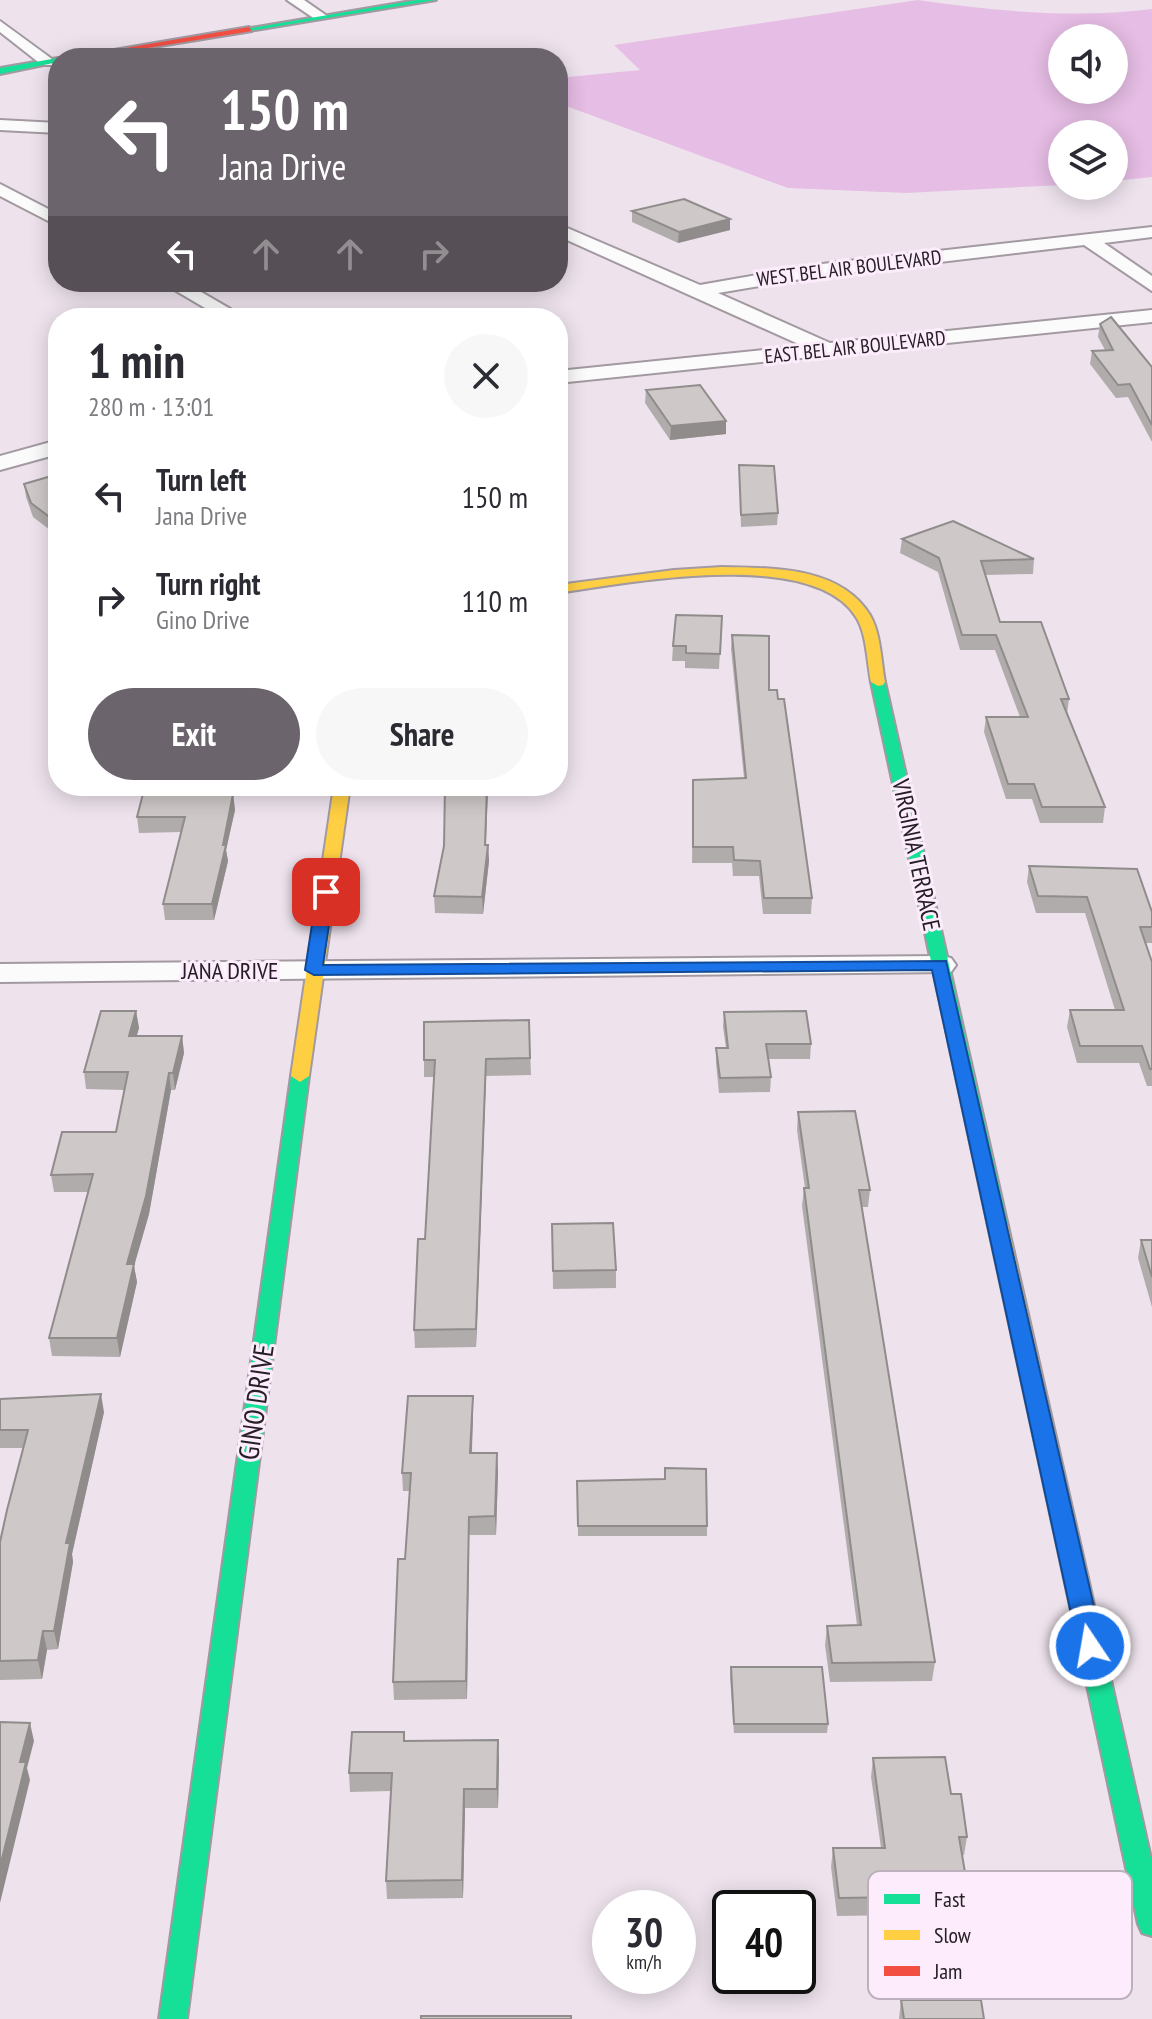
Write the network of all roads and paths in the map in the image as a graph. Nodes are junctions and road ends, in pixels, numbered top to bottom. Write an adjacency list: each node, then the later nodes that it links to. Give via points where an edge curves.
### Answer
1 (294, 0): 3 (street)
2 (432, 0): 3 (main road)
3 (320, 16): 5 (main road)
4 (0, 25): 6 (street)
5 (130, 48)
6 (48, 58)
7 (48, 62): 8 (main road)
8 (0, 71)
9 (0, 125): 10 (street)
10 (48, 127)
11 (0, 189): 12 (street)
12 (48, 215)
13 (1152, 232): 15 (street, WEST BEL AIR BOULEVARD)
14 (568, 233): 17 (street)
15 (1087, 239): 16 (street); 17 (street, WEST BEL AIR BOULEVARD, via 813,271)
16 (1152, 285)
17 (700, 291): 21 (street)
18 (188, 292): 19 (street)
19 (218, 308)
20 (1152, 316): 21 (street, EAST BEL AIR BOULEVARD)
21 (828, 350): 22 (street, EAST BEL AIR BOULEVARD)
22 (568, 376)
23 (48, 450): 24 (street)
24 (0, 463)
25 (568, 588): 27 (main road, VIRGINIA TERRACE, via 744,569 813,581 855,602 863,614)
26 (340, 796): 28 (main road, GINO DRIVE)
27 (940, 965): 28 (street, JANA DRIVE); 30 (main road, VIRGINIA TERRACE)
28 (314, 970): 29 (street, JANA DRIVE); 31 (main road, GINO DRIVE)
29 (0, 973)
30 (1152, 1924)
31 (173, 2019)

